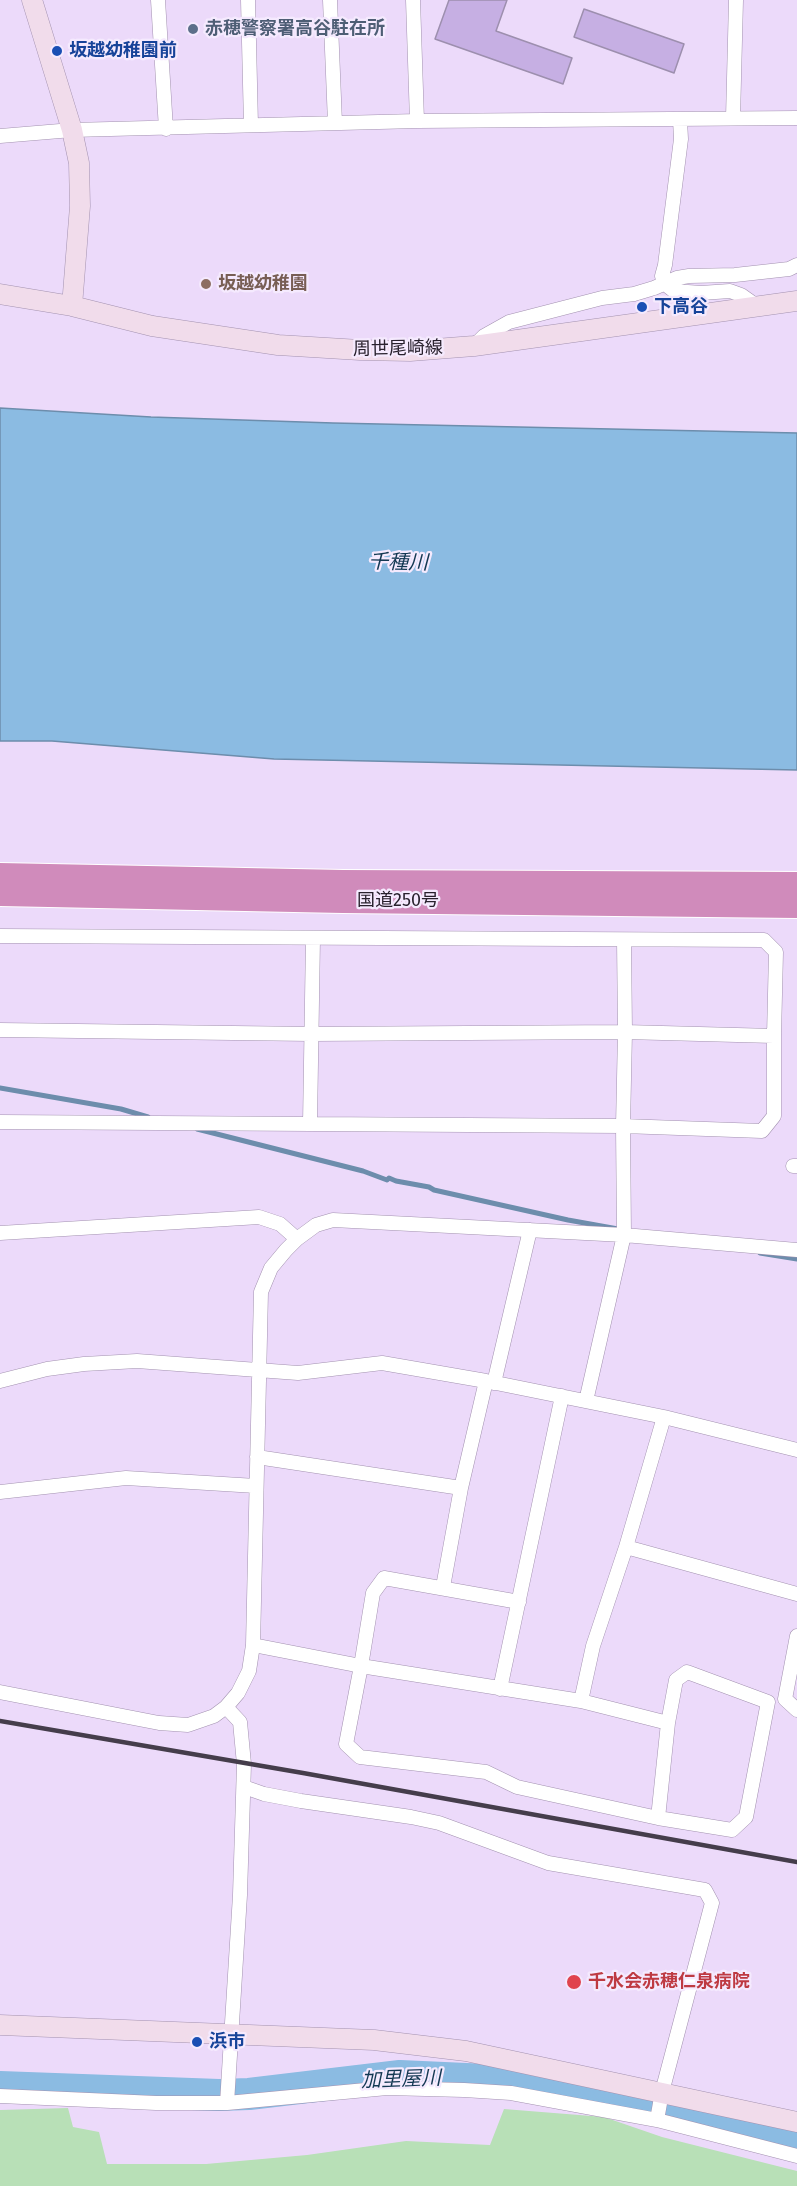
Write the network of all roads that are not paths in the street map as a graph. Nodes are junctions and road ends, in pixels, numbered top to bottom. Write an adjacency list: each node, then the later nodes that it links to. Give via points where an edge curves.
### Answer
1 (32, 0): 14 (street)
2 (158, 0): 13 (street)
3 (248, 0): 12 (street)
4 (330, 0): 11 (street)
5 (413, 0): 10 (street)
6 (736, 0): 7 (street)
7 (733, 118): 8 (street); 9 (street)
8 (797, 118)
9 (680, 120): 10 (street); 17 (street)
10 (417, 121): 11 (street)
11 (335, 123): 12 (street)
12 (251, 126): 13 (street)
13 (166, 129): 14 (street)
14 (72, 130): 15 (street); 20 (street, via 79,163 80,206)
15 (0, 136)
16 (797, 265): 17 (street, via 735,276 689,276)
17 (664, 284): 21 (street, via 674,291 730,291); 22 (street, via 509,322)
18 (0, 294): 20 (street, 周世尾崎線)
19 (797, 301): 21 (street, 周世尾崎線)
20 (72, 306): 22 (street, 周世尾崎線, via 152,326 278,345 410,351)
21 (758, 307): 22 (street, 周世尾崎線)
22 (474, 346)
23 (0, 875): 24 (highway, 国道250号, via 354,882)
24 (797, 884)
25 (0, 894): 26 (highway, 国道250号)
26 (797, 906)
27 (0, 936): 28 (street)
28 (313, 938): 29 (street); 32 (street)
29 (624, 940): 31 (street); 33 (street, via 764,940 776,952)
30 (0, 1030): 32 (street)
31 (625, 1032): 32 (street); 33 (street); 36 (street)
32 (311, 1034): 35 (street)
33 (774, 1036): 36 (street, via 774,1116 762,1131)
34 (0, 1122): 35 (street)
35 (310, 1124): 36 (street)
36 (622, 1126): 39 (street)
37 (530, 1230): 39 (street); 40 (street, via 333,1220 316,1225); 44 (street)
38 (0, 1233): 40 (street, via 259,1217 280,1224)
39 (624, 1235): 41 (street); 46 (street)
40 (297, 1239): 42 (street, via 271,1268 261,1292)
41 (797, 1250)
42 (259, 1369): 43 (street, via 137,1361 46,1369); 44 (street, via 298,1372 382,1363); 49 (street)
43 (0, 1382)
44 (490, 1382): 45 (street); 51 (street)
45 (562, 1396): 46 (street); 56 (street)
46 (586, 1401): 47 (street)
47 (664, 1417): 48 (street); 53 (street)
48 (797, 1450)
49 (257, 1457): 50 (street); 51 (street)
50 (256, 1486): 52 (street, via 126,1478); 58 (street)
51 (462, 1488): 54 (street)
52 (0, 1492)
53 (626, 1547): 55 (street); 63 (street, via 593,1646)
54 (443, 1587): 56 (street); 59 (street, via 384,1578 373,1593)
55 (797, 1594)
56 (519, 1602): 60 (street)
57 (797, 1636): 62 (street)
58 (253, 1645): 59 (street); 65 (street, via 249,1671)
59 (361, 1666): 60 (street); 69 (street, via 346,1744 360,1758 486,1772 517,1787)
60 (500, 1689): 63 (street)
61 (0, 1692): 65 (street, via 159,1723 188,1725)
62 (785, 1699): 64 (street); 66 (street)
63 (581, 1701): 67 (street)
64 (768, 1702): 67 (street, via 687,1672 676,1680); 69 (street, via 746,1817 732,1830)
65 (226, 1707): 68 (street, via 240,1722)
66 (797, 1710)
67 (668, 1723): 69 (street)
68 (244, 1787): 71 (street); 73 (street, via 301,1801 411,1816 548,1863 705,1890 712,1903)
69 (658, 1818)
70 (0, 2025): 71 (street)
71 (232, 2035): 73 (street, via 374,2040 466,2051); 74 (street)
72 (0, 2096): 74 (street)
73 (661, 2096): 75 (street); 76 (street)
74 (227, 2103): 75 (street, via 387,2088 464,2090 511,2093)
75 (657, 2117): 77 (street)
76 (797, 2122)
77 (797, 2156)

